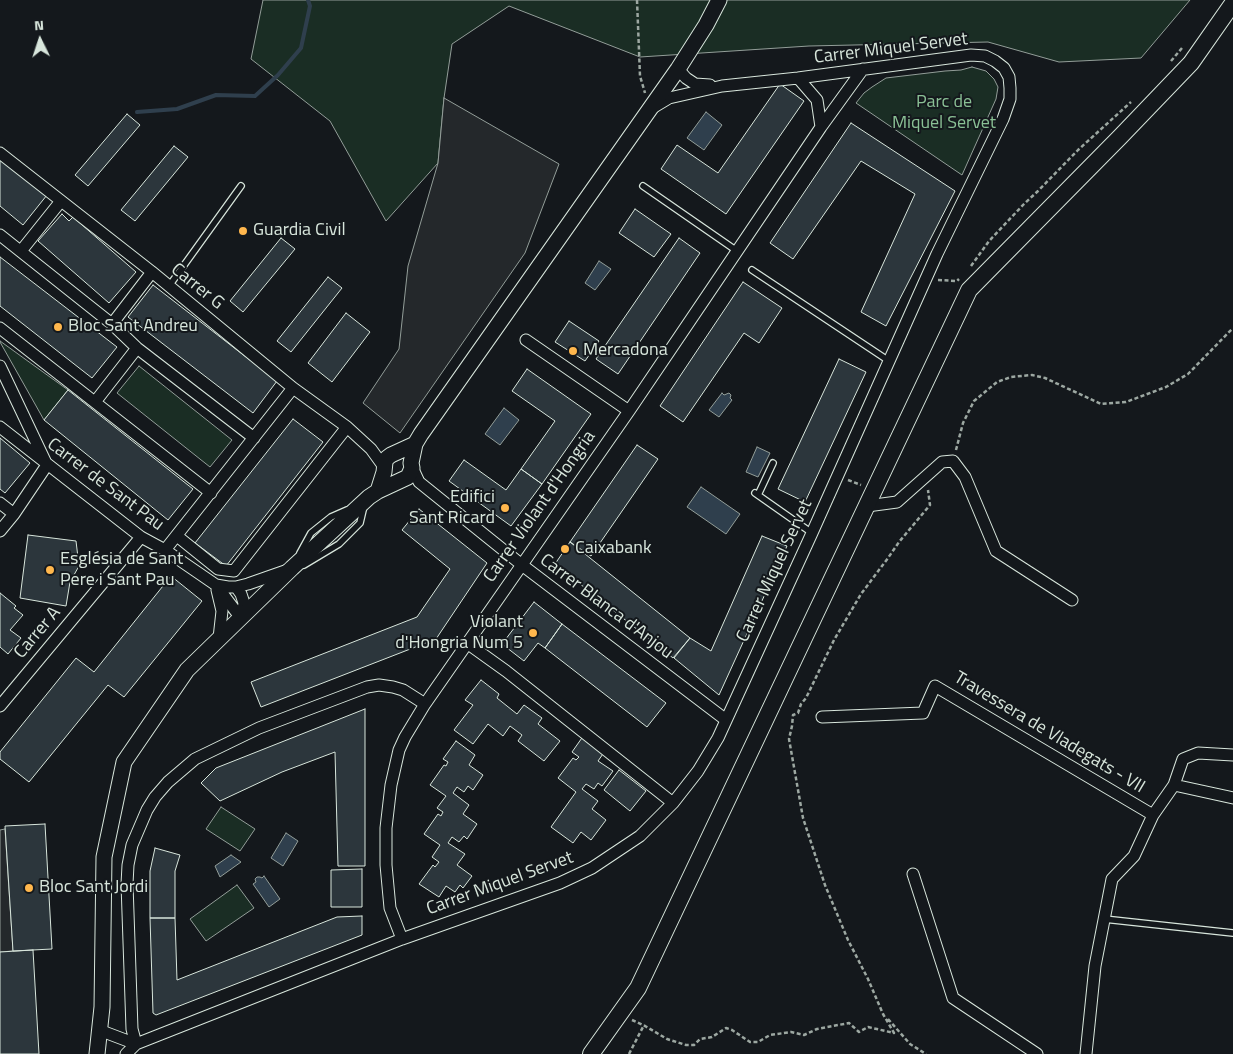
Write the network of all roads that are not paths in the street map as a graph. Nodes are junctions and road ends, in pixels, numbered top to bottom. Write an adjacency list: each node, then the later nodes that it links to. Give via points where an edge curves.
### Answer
1 (719, 0): 3 (street)
2 (1233, 3): 39 (main road, via 1191,63 970,290)
3 (678, 68): 6 (street, Carrer Miquel Servet, via 694,84); 7 (street)
4 (863, 69): 5 (street, Carrer Miquel Servet); 8 (street, Carrer Violant d'Hongria); 23 (street, Carrer Miquel Servet, via 971,55 994,61 1004,68 1009,77 1010,99 1003,119)
5 (798, 78): 6 (street, Carrer Miquel Servet); 8 (street, via 817,100)
6 (722, 86): 7 (street, Carrer Miquel Servet, via 669,98)
7 (650, 109): 31 (street)
8 (821, 127): 15 (street, Carrer Violant d'Hongria)
9 (0, 153): 12 (street, Carrer G)
10 (241, 186): 18 (lane)
11 (643, 186): 15 (lane)
12 (61, 201): 14 (street); 17 (street, Carrer G)
13 (0, 235): 14 (street)
14 (21, 251): 19 (street)
15 (737, 251): 27 (street, Carrer Violant d'Hongria)
16 (752, 270): 23 (lane)
17 (152, 272): 18 (street, Carrer G); 19 (street)
18 (169, 286): 25 (street, Carrer G)
19 (112, 324): 22 (street)
20 (0, 328): 26 (street)
21 (526, 340): 27 (street)
22 (138, 348): 26 (street); 30 (street)
23 (889, 361): 42 (street, Carrer Miquel Servet)
24 (0, 366): 34 (street)
25 (293, 388): 29 (street, Carrer G); 30 (street)
26 (95, 402): 37 (street)
27 (629, 411): 46 (street, Carrer Violant d'Hongria)
28 (0, 427): 34 (street, Carrer de Sant Pau)
29 (347, 427): 32 (street, Carrer G); 43 (street, via 234,571 218,569)
30 (254, 438): 37 (street)
31 (415, 444): 32 (street); 35 (street)
32 (389, 462): 35 (street, via 406,456); 35 (street, via 390,479); 36 (street)
33 (773, 463): 42 (lane, via 756,494)
34 (47, 465): 40 (street); 44 (street, Carrer de Sant Pau)
35 (409, 474): 36 (street); 46 (street, Carrer Blanca d'Anjou)
36 (378, 490): 47 (street)
37 (211, 492): 43 (street)
38 (0, 503): 40 (street)
39 (867, 506): 50 (street, via 897,502 942,462 953,461 965,477 996,551); 71 (main road, via 638,988)
40 (14, 514): 41 (street)
41 (0, 531)
42 (812, 532): 57 (street, Carrer Miquel Servet)
43 (176, 536): 45 (street)
44 (141, 537): 45 (street, Carrer de Sant Pau); 55 (street, Carrer A)
45 (165, 550): 48 (street, Carrer de Sant Pau)
46 (522, 564): 53 (street, Carrer Violant d'Hongria); 57 (street, Carrer Blanca d'Anjou)
47 (287, 573): 49 (street); 51 (street)
48 (216, 586): 49 (street); 51 (street, Carrer de Sant Pau); 52 (street, via 222,612)
49 (236, 587): 51 (street, via 244,602)
50 (1072, 600)
51 (242, 617): 52 (street)
52 (220, 638): 67 (street, via 187,670 124,762 104,857)
53 (467, 643): 54 (street, Carrer Violant d'Hongria); 61 (street)
54 (425, 704): 66 (street, Carrer Violant d'Hongria, via 400,750 387,818 386,865 390,908); 68 (street, via 393,686 367,687 259,728 195,759 155,797 132,846 126,884 132,1029)
55 (0, 706)
56 (822, 717): 62 (street, Travessera de Vladegats - VII, via 923,713 935,686)
57 (726, 720): 61 (street, Carrer Miquel Servet, via 698,771)
58 (1233, 754): 59 (street, via 1198,753 1183,759)
59 (1174, 785): 60 (street); 62 (street)
60 (1233, 798)
61 (673, 803): 66 (street, Carrer Miquel Servet, via 640,836 592,868 560,883)
62 (1154, 815): 64 (street, via 1134,856 1112,879)
63 (913, 874): 72 (street, via 952,998)
64 (1104, 919): 65 (lane); 73 (street, via 1095,966)
65 (1233, 933)
66 (402, 939): 68 (street, Carrer Miquel Servet)
67 (100, 1030): 68 (street); 69 (street)
68 (136, 1044): 70 (street, Carrer Miquel Servet)
69 (97, 1054)
70 (126, 1054)
71 (590, 1054)
72 (1036, 1054)
73 (1086, 1054)

